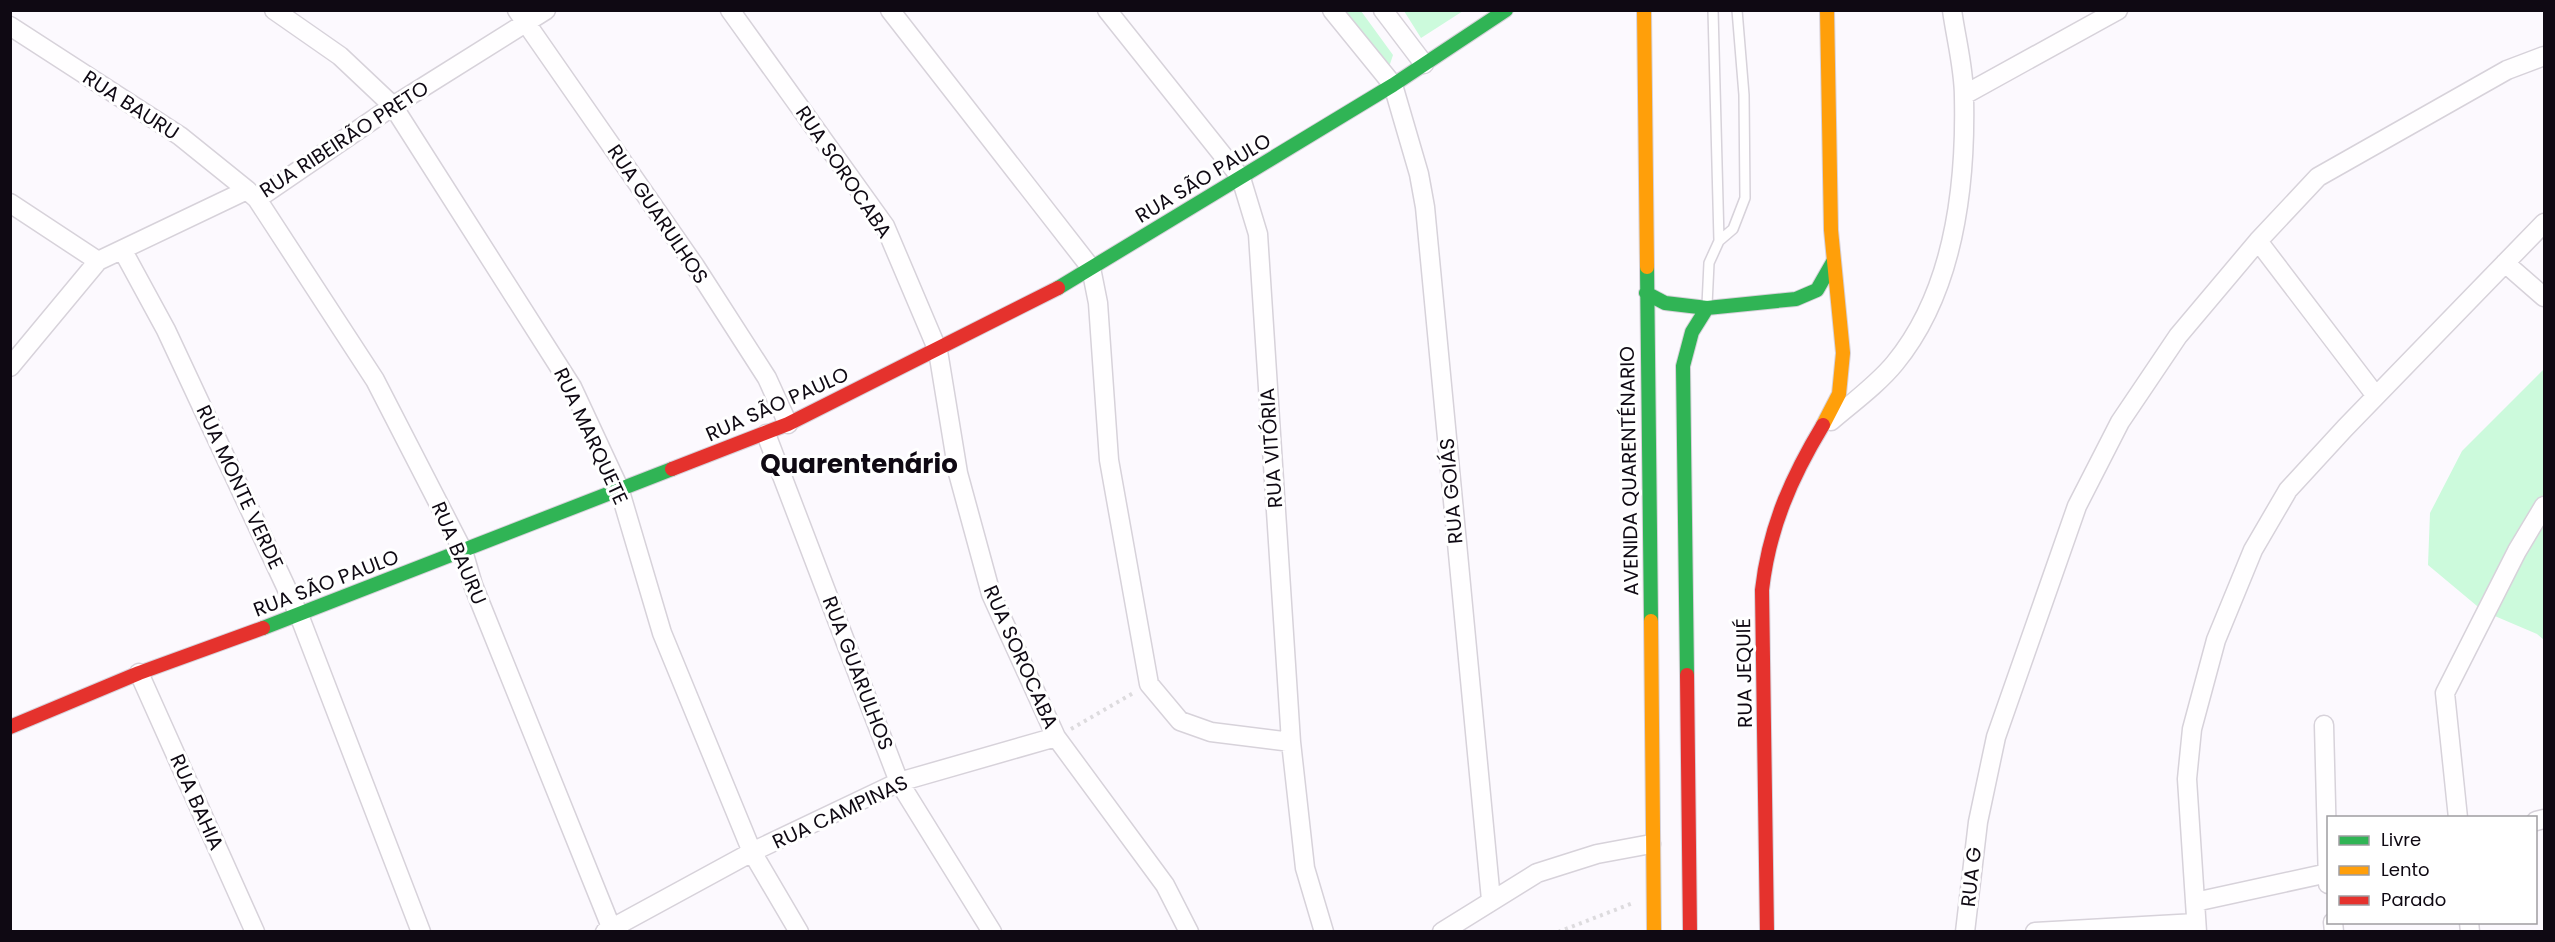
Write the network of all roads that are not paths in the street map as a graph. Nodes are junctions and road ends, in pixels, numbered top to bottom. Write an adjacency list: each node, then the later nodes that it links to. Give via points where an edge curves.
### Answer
1 (274, 10): 21 (street, RUA MARQUETE, via 340,56)
2 (546, 10): 15 (street, RUA RIBEIRÃO PRETO)
3 (730, 10): 36 (street, RUA SOROCABA, via 885,226)
4 (891, 10): 32 (street)
5 (1107, 10): 22 (street, RUA VITÓRIA)
6 (1332, 10): 19 (street)
7 (1383, 10): 18 (street)
8 (1506, 10): 18 (street, RUA SÃO PAULO)
9 (1713, 10): 26 (lane)
10 (1737, 10): 26 (lane, via 1744,96 1745,198 1733,229)
11 (1827, 10): 30 (street, RUA JEQUIÉ)
12 (1952, 10): 20 (street)
13 (2118, 10): 20 (street)
14 (1642, 15): 33 (street, AVENIDA QUARENTÉNARIO)
15 (522, 17): 21 (street, RUA RIBEIRÃO PRETO); 39 (street, RUA GUARULHOS, via 725,313 767,378)
16 (10, 26): 23 (street, RUA BAURU, via 180,136)
17 (2544, 56): 27 (street, RUA G, via 2507,70 2318,177)
18 (1424, 64): 19 (street, RUA SÃO PAULO)
19 (1393, 85): 22 (street, RUA SÃO PAULO); 57 (street, RUA GOIÁS, via 1425,207)
20 (1964, 95): 40 (street, via 1960,188 1950,245 1936,290 1915,335 1894,364)
21 (393, 106): 23 (street, RUA RIBEIRÃO PRETO); 42 (street, RUA MARQUETE, via 572,387)
22 (1241, 178): 32 (street, RUA SÃO PAULO); 50 (street, RUA VITÓRIA, via 1258,234)
23 (252, 194): 28 (street, RUA RIBEIRÃO PRETO); 44 (street, RUA BAURU, via 375,380)
24 (10, 203): 29 (street)
25 (2544, 223): 31 (street)
26 (1719, 241): 35 (lane, via 1709,263)
27 (2258, 241): 38 (street); 71 (street, RUA G, via 2172,345 2120,422 2077,506 1996,737 1978,822)
28 (123, 251): 29 (street, RUA RIBEIRÃO PRETO); 45 (street, RUA MONTE VERDE, via 166,330)
29 (98, 261): 37 (street, RUA RIBEIRÃO PRETO)
30 (1833, 262): 35 (street, via 1824,281 1807,296); 40 (street, RUA JEQUIÉ, via 1844,361 1840,386)
31 (2505, 263): 34 (street); 38 (street)
32 (1091, 268): 36 (street, RUA SÃO PAULO, via 1042,298); 50 (street, via 1098,303 1109,460 1149,684 1180,721 1211,732)
33 (1646, 293): 35 (street, via 1665,303); 54 (street, AVENIDA QUARENTÉNARIO)
34 (2544, 297)
35 (1707, 308): 69 (street, via 1692,332 1683,366)
36 (938, 351): 39 (street, RUA SÃO PAULO); 49 (street, RUA SOROCABA, via 958,473 991,594)
37 (10, 367)
38 (2376, 396): 58 (street, via 2288,490 2253,550 2216,640 2192,729 2187,779)
39 (788, 424): 41 (street, RUA SÃO PAULO)
40 (1823, 429): 70 (street, RUA JEQUIÉ, via 1786,491 1771,529 1765,561 1762,590)
41 (766, 434): 42 (street, RUA SÃO PAULO); 51 (street, RUA GUARULHOS)
42 (619, 489): 44 (street, RUA SÃO PAULO); 55 (street, RUA MARQUETE, via 662,633)
43 (2544, 506): 52 (street, via 2445,693)
44 (463, 551): 45 (street, RUA SÃO PAULO); 60 (street, RUA BAURU)
45 (299, 615): 46 (street, RUA SÃO PAULO); 62 (street, RUA MONTE VERDE)
46 (139, 673): 48 (street, RUA SÃO PAULO); 61 (street, RUA BAHIA)
47 (2324, 725): 53 (street)
48 (10, 727)
49 (1056, 737): 51 (street, RUA CAMPINAS); 65 (street, RUA SOROCABA, via 1165,885)
50 (1290, 742): 66 (street, RUA VITÓRIA, via 1305,868)
51 (899, 782): 55 (street, RUA CAMPINAS); 64 (street, RUA GUARULHOS)
52 (2458, 816)
53 (2327, 839)
54 (1651, 844): 57 (street, via 1597,854 1537,873); 68 (street, AVENIDA QUARENTÉNARIO)
55 (752, 852): 60 (street, RUA CAMPINAS); 63 (street, RUA MARQUETE)
56 (2327, 877): 58 (street)
57 (1491, 900): 67 (street)
58 (2195, 902): 59 (street)
59 (2196, 927): 72 (street)
60 (610, 930)
61 (255, 932)
62 (421, 932)
63 (800, 932)
64 (992, 932)
65 (1189, 932)
66 (1324, 932)
67 (1443, 932)
68 (1654, 932)
69 (1690, 932)
70 (1767, 932)
71 (1965, 932)
72 (2035, 932)

